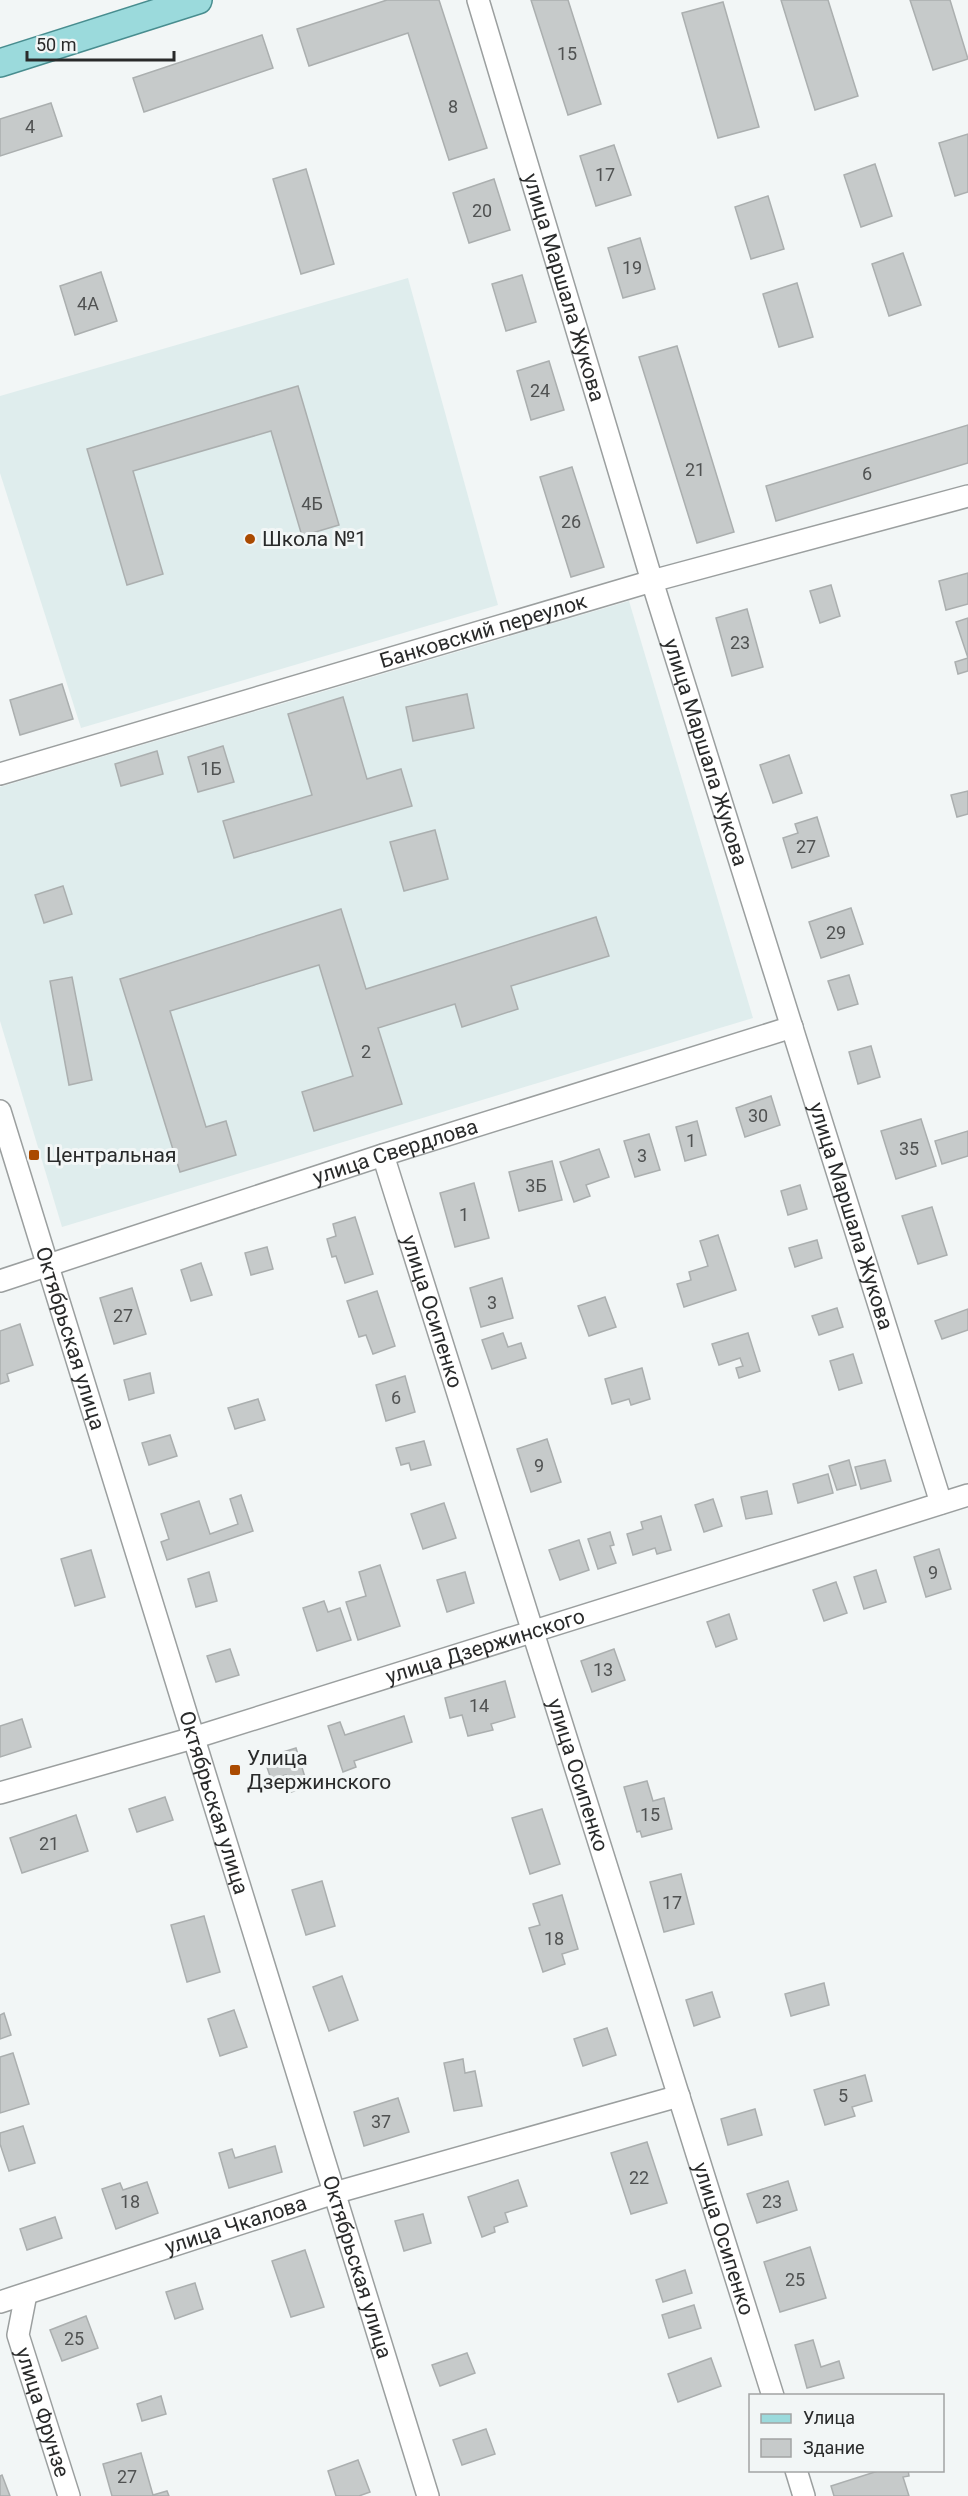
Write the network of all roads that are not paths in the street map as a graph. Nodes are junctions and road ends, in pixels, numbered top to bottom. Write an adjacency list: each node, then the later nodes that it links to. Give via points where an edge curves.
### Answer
1 (198, 0): 3 (main road)
2 (478, 0): 5 (street, улица Маршала Жукова)
3 (0, 63)
4 (968, 496): 5 (street, Банковский переулок)
5 (652, 581): 6 (street, Банковский переулок); 7 (street, улица Маршала Жукова)
6 (0, 774)
7 (792, 1026): 9 (street, улица Свердлова); 13 (street, улица Маршала Жукова)
8 (0, 1111): 10 (street, Октябрьская улица)
9 (383, 1155): 10 (street, улица Свердлова); 14 (street, улица Осипенко)
10 (49, 1266): 11 (street, улица Свердлова); 15 (street, Октябрьская улица)
11 (0, 1281)
12 (968, 1495): 13 (street, улица Дзержинского)
13 (941, 1503): 14 (street, улица Дзержинского)
14 (533, 1631): 15 (street, улица Дзержинского); 17 (street, улица Осипенко)
15 (193, 1738): 16 (street, улица Дзержинского); 18 (street, Октябрьская улица)
16 (0, 1793)
17 (679, 2096): 18 (street, улица Чкалова); 20 (street, улица Осипенко)
18 (334, 2193): 19 (street, улица Чкалова); 23 (street, Октябрьская улица)
19 (8, 2294): 22 (street, улица Фрунзе)
20 (772, 2394)
21 (797, 2472): 24 (street)
22 (69, 2496)
23 (428, 2496)
24 (804, 2496)

